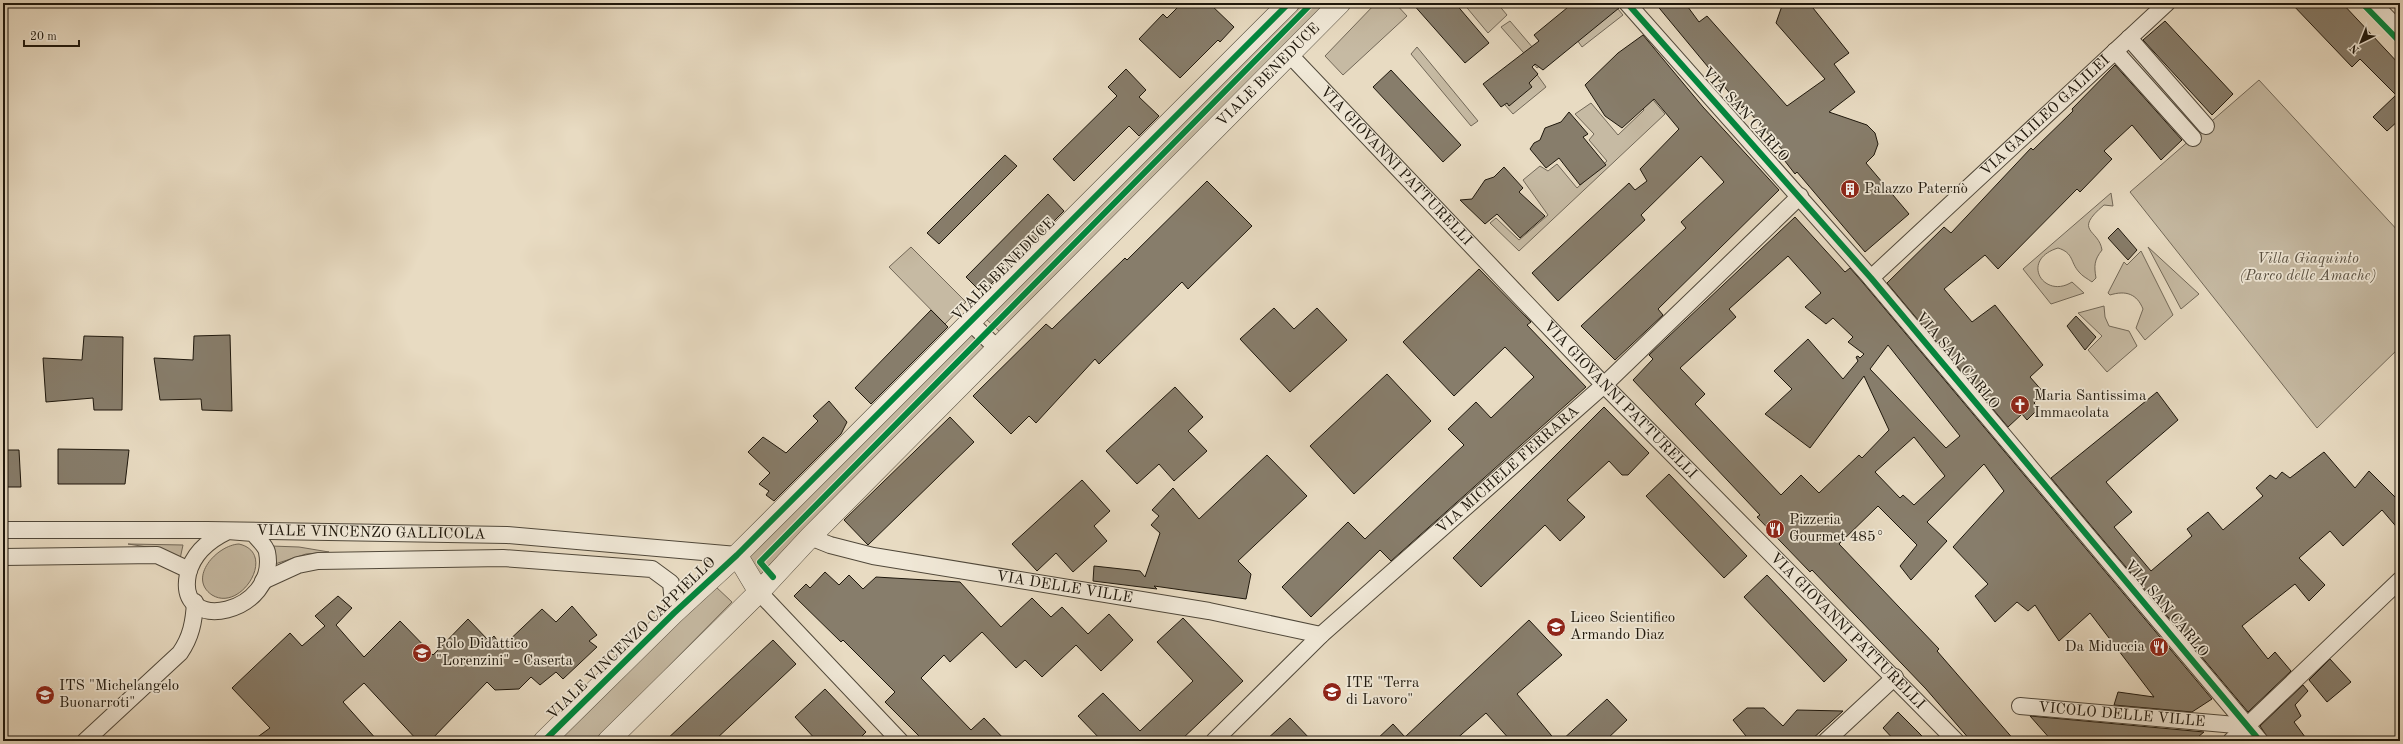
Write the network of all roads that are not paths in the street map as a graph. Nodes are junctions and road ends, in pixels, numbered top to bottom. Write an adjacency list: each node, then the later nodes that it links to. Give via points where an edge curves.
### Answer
1 (1289, 3): 14 (street, VIALE BENEDUCE)
2 (1340, 3): 9 (street, VIALE BENEDUCE)
3 (1627, 3): 12 (street, VIA SAN CARLO)
4 (2167, 3): 7 (street, VIA GALILEO GALILEI)
5 (2373, 3): 6 (street)
6 (2400, 31)
7 (2129, 38): 8 (street, VIA GALILEO GALILEI); 10 (street)
8 (2115, 51): 11 (street); 13 (street, VIA GALILEO GALILEI)
9 (1289, 54): 15 (street, VIALE BENEDUCE); 16 (street, VIA GIOVANNI PATTURELLI)
10 (2206, 126)
11 (2193, 138)
12 (1800, 196): 13 (street, VIA SAN CARLO); 16 (street, VIA MICHELE FERRARA)
13 (1871, 278): 31 (street, VIA SAN CARLO)
14 (970, 322): 15 (street); 20 (street, VIALE BENEDUCE)
15 (998, 349): 19 (street, VIALE BENEDUCE)
16 (1604, 385): 28 (street, VIA MICHELE FERRARA); 29 (street, VIA GIOVANNI PATTURELLI)
17 (3, 530): 18 (street, VIALE VINCENZO GALLICOLA)
18 (239, 532): 20 (street, VIALE VINCENZO GALLICOLA, via 507,535); 22 (street, via 228,531 213,538 201,549); 24 (street, via 253,533 267,551 268,569)
19 (810, 537): 25 (street, VIALE BENEDUCE); 28 (street, VIA DELLE VILLE, via 873,556 1209,611)
20 (737, 556): 25 (street); 27 (street, VIALE VINCENZO CAPPIELLO)
21 (3, 557): 22 (street, via 157,555)
22 (189, 570): 26 (street, via 190,595)
23 (2400, 580): 31 (street)
24 (263, 581): 26 (street, via 251,598 236,608 220,613 201,609); 27 (street, VIALE VINCENZO GALLICOLA, via 298,565 318,562 503,558 652,569 670,583)
25 (759, 592): 34 (street); 35 (street)
26 (195, 602): 32 (street, via 189,640 180,653)
27 (674, 613): 33 (street, VIALE VINCENZO CAPPIELLO)
28 (1320, 635): 36 (street, VIA MICHELE FERRARA)
29 (1895, 676): 37 (street); 38 (street, VIA GIOVANNI PATTURELLI)
30 (2020, 706): 31 (street, VICOLO DELLE VILLE)
31 (2247, 726): 39 (street); 40 (street, VIA SAN CARLO)
32 (85, 741)
33 (544, 741)
34 (608, 741)
35 (900, 741)
36 (1214, 741)
37 (1826, 741)
38 (1956, 741)
39 (2231, 741)
40 (2260, 741)

